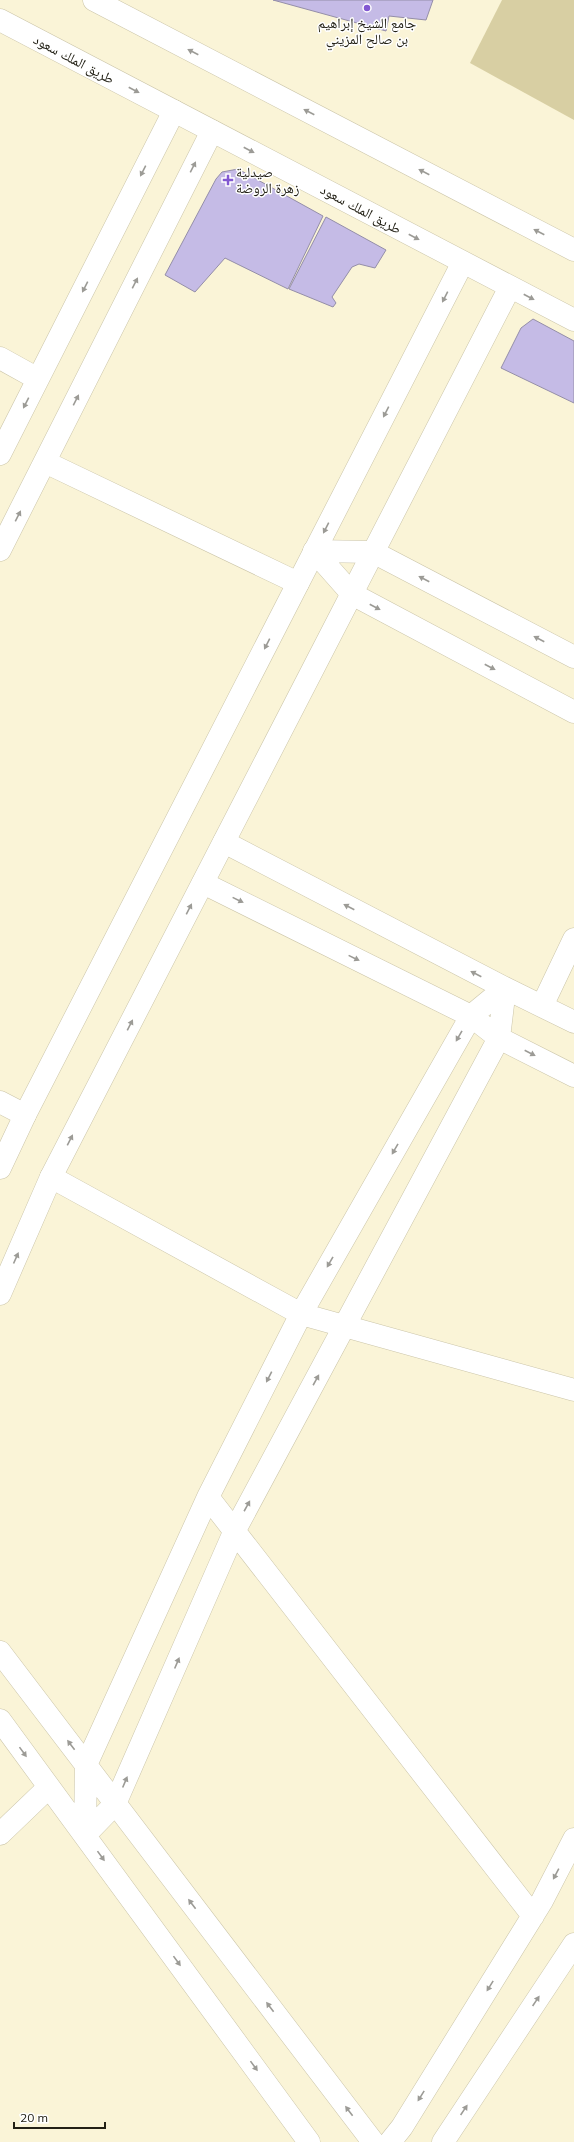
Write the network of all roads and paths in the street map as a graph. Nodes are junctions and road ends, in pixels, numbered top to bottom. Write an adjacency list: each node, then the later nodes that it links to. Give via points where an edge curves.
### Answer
1 (94, 0): 5 (street, one-way to 1)
2 (0, 20): 3 (street, طريق الملك سعود, one-way to 3)
3 (174, 111): 4 (street, طريق الملك سعود); 10 (street, one-way to 10)
4 (212, 131): 6 (street, طريق الملك سعود, one-way to 6); 13 (street, one-way to 4)
5 (574, 250)
6 (463, 262): 7 (street, طريق الملك سعود); 15 (street, one-way to 15)
7 (510, 287): 8 (street, طريق الملك سعود, one-way to 8); 16 (street)
8 (574, 320)
9 (0, 358): 10 (street)
10 (38, 379): 11 (street, one-way to 11)
11 (7, 421): 12 (street)
12 (0, 454)
13 (45, 462): 14 (street, one-way to 13); 17 (street)
14 (0, 550)
15 (314, 551): 16 (street); 17 (street); 18 (street)
16 (373, 552): 18 (street); 19 (street, one-way to 16)
17 (298, 582): 31 (street, one-way to 31)
18 (352, 594): 20 (street, one-way to 20); 21 (street)
19 (574, 657)
20 (574, 712)
21 (224, 842): 22 (street); 24 (street, one-way to 21)
22 (203, 883): 26 (street, one-way to 26); 33 (street, one-way to 22)
23 (574, 939): 25 (street)
24 (505, 988): 25 (street); 26 (street); 28 (street)
25 (542, 1006): 27 (street)
26 (471, 1016): 28 (street); 35 (street, one-way to 35)
27 (574, 1022)
28 (500, 1038): 29 (street, one-way to 29); 36 (street)
29 (574, 1076)
30 (0, 1102): 31 (street)
31 (25, 1115): 32 (street)
32 (0, 1168)
33 (51, 1177): 34 (street, one-way to 33); 35 (street)
34 (0, 1294)
35 (301, 1314): 36 (street); 38 (street, one-way to 38)
36 (344, 1328): 37 (street); 39 (street, one-way to 36)
37 (574, 1390)
38 (208, 1497): 39 (street); 42 (street)
39 (235, 1530): 44 (street, one-way to 39); 48 (street)
40 (0, 1652): 42 (street, one-way to 40)
41 (0, 1720): 43 (street, one-way to 43)
42 (86, 1765): 44 (street); 46 (street)
43 (49, 1787): 45 (street); 46 (street)
44 (116, 1804): 46 (street); 51 (street, one-way to 44)
45 (0, 1834)
46 (85, 1835): 50 (street, one-way to 50)
47 (574, 1839): 48 (street, one-way to 48)
48 (533, 1916): 52 (street, one-way to 52, via 402,2128)
49 (574, 1944): 53 (street, one-way to 49)
50 (310, 2142)
51 (372, 2142)
52 (390, 2142)
53 (443, 2142)

